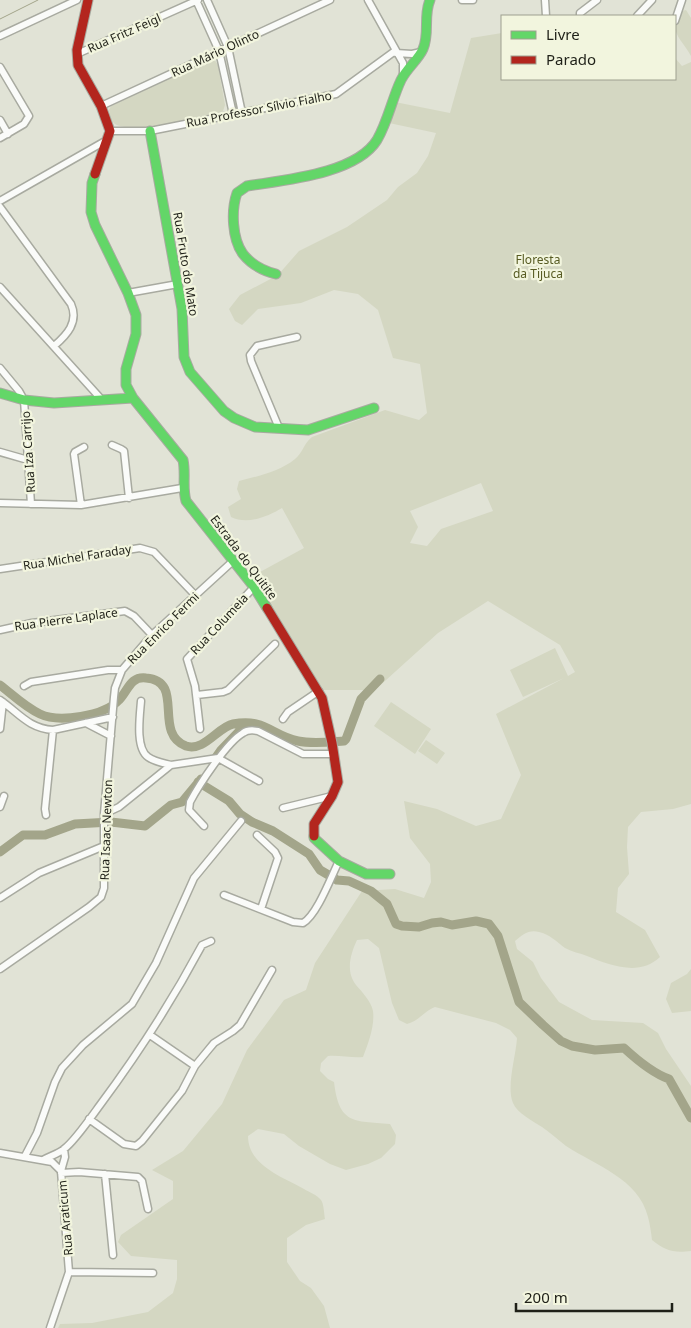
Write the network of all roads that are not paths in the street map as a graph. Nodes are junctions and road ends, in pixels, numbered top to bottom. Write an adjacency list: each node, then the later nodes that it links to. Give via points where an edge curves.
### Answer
1 (77, 0): 18 (street)
2 (88, 0): 23 (street)
3 (197, 0): 20 (street); 23 (street, Rua Fritz Feigl)
4 (206, 0): 19 (street)
5 (330, 0): 19 (street, Rua Mário Olinto)
6 (368, 0): 21 (street)
7 (430, 0): 22 (street)
8 (462, 0): 9 (street)
9 (473, 0)
10 (545, 0): 14 (street)
11 (597, 0): 15 (street)
12 (652, 0): 16 (street)
13 (682, 0): 17 (street)
14 (546, 15)
15 (580, 15)
16 (638, 15)
17 (676, 18)
18 (0, 36)
19 (228, 47): 20 (street, Rua Mário Olinto); 27 (street)
20 (220, 51): 26 (street, Rua Mário Olinto); 28 (street)
21 (396, 52): 22 (street, via 408,55); 25 (street, via 404,65); 27 (street, Rua Professor Sílvio Fialho, via 336,94)
22 (421, 52): 25 (street)
23 (77, 54): 26 (street, via 80,72)
24 (0, 67): 32 (street, via 29,116 24,124)
25 (403, 75): 37 (street, via 386,121 368,151 345,164 247,186 237,193 235,220 239,249 249,260)
26 (101, 106): 30 (street)
27 (242, 112): 28 (street, Rua Professor Sílvio Fialho)
28 (234, 114): 31 (street, Rua Professor Sílvio Fialho)
29 (0, 120): 32 (street)
30 (110, 131): 31 (street, Rua Professor Sílvio Fialho); 34 (street)
31 (150, 131): 38 (street, Rua Fruto do Mato)
32 (8, 134): 33 (street)
33 (0, 138)
34 (108, 140): 35 (street); 40 (street, via 92,183 91,212)
35 (0, 201)
36 (0, 207): 42 (street, via 74,310 69,332)
37 (276, 274)
38 (178, 284): 40 (street); 49 (street, Rua Fruto do Mato, via 182,352 190,372 234,418 255,427)
39 (0, 286): 42 (street)
40 (128, 293): 45 (street, via 137,322 126,368 126,385)
41 (297, 337): 49 (street, via 258,346 250,356)
42 (54, 346): 47 (street)
43 (0, 368): 46 (street)
44 (0, 393): 46 (street)
45 (133, 398): 47 (street); 54 (street, via 183,460)
46 (24, 400): 47 (street, via 54,403); 53 (street, Rua Iza Carrijo)
47 (102, 400)
48 (374, 408): 49 (street, Rua Fruto do Mato, via 318,428)
49 (279, 428)
50 (112, 446): 55 (street, via 124,451)
51 (84, 447): 58 (street, via 74,454)
52 (0, 452): 53 (street)
53 (28, 460): 57 (street, Rua Iza Carrijo)
54 (182, 488): 55 (street); 59 (street, Estrada do Quitite, via 186,501)
55 (130, 498): 58 (street)
56 (0, 503): 57 (street)
57 (31, 504): 58 (street)
58 (82, 505)
59 (233, 560): 61 (street, Estrada do Quitite); 62 (street, Rua Enrico Fermi)
60 (0, 569): 62 (street, Rua Michel Faraday, via 140,548 154,552)
61 (254, 587): 68 (street, Estrada do Quitite); 69 (street, Rua Columeia, via 189,657)
62 (195, 595): 64 (street, Rua Enrico Fermi)
63 (0, 630): 64 (street, Rua Pierre Laplace, via 125,611)
64 (152, 635): 66 (street, Rua Enrico Fermi)
65 (275, 644): 69 (street, via 228,690)
66 (122, 670): 67 (street, Rua Enrico Fermi, via 31,682); 72 (street, Rua Isaac Newton, via 115,688)
67 (24, 686)
68 (319, 691): 73 (street); 79 (street, Estrada do Quitite)
69 (197, 695): 76 (street)
70 (141, 700): 81 (street, via 140,746 150,758)
71 (1, 701): 75 (street); 77 (street, via 35,727)
72 (113, 715): 74 (street); 78 (street, Rua Isaac Newton)
73 (283, 719)
74 (86, 723): 77 (street); 78 (street)
75 (0, 729)
76 (200, 729)
77 (53, 730): 87 (street)
78 (111, 736): 88 (street, Rua Isaac Newton)
79 (333, 754): 80 (street, via 303,754 255,730 242,733); 84 (street, Estrada do Quitite, via 338,782)
80 (215, 759): 81 (street); 82 (street); 90 (street, via 188,807)
81 (170, 765): 88 (street)
82 (259, 781)
83 (4, 796): 85 (street)
84 (332, 796): 86 (street); 93 (street, Estrada do Quitite, via 314,824 313,834)
85 (0, 807)
86 (283, 808)
87 (46, 815)
88 (104, 816): 92 (street, Rua Isaac Newton)
89 (241, 821): 106 (street, via 194,878 156,962 132,1004 83,1045 62,1068)
90 (204, 826)
91 (257, 836): 97 (street, via 278,858)
92 (104, 846): 96 (street, via 39,873); 99 (street, Rua Isaac Newton, via 101,897)
93 (337, 865): 94 (street, Estrada do Quitite, via 366,874); 97 (street, via 309,919 303,923)
94 (390, 874)
95 (224, 895): 97 (street)
96 (0, 898)
97 (261, 909)
98 (211, 941): 101 (street, via 202,945)
99 (0, 969)
100 (272, 970): 102 (street, via 240,1025 214,1042)
101 (150, 1035): 102 (street); 103 (street)
102 (195, 1066): 103 (street, via 182,1091 136,1146 124,1144)
103 (89, 1119): 104 (street)
104 (64, 1149): 107 (street); 108 (street)
105 (0, 1153): 106 (street, Rua Araticum)
106 (25, 1156): 107 (street, Rua Araticum)
107 (43, 1160): 108 (street, Rua Araticum, via 52,1162)
108 (61, 1172): 109 (street); 112 (street, Rua Araticum)
109 (105, 1174): 110 (street, via 140,1178); 111 (street)
110 (148, 1209)
111 (113, 1255)
112 (69, 1272): 113 (street); 114 (street, Rua Araticum)
113 (153, 1273)
114 (50, 1328)

